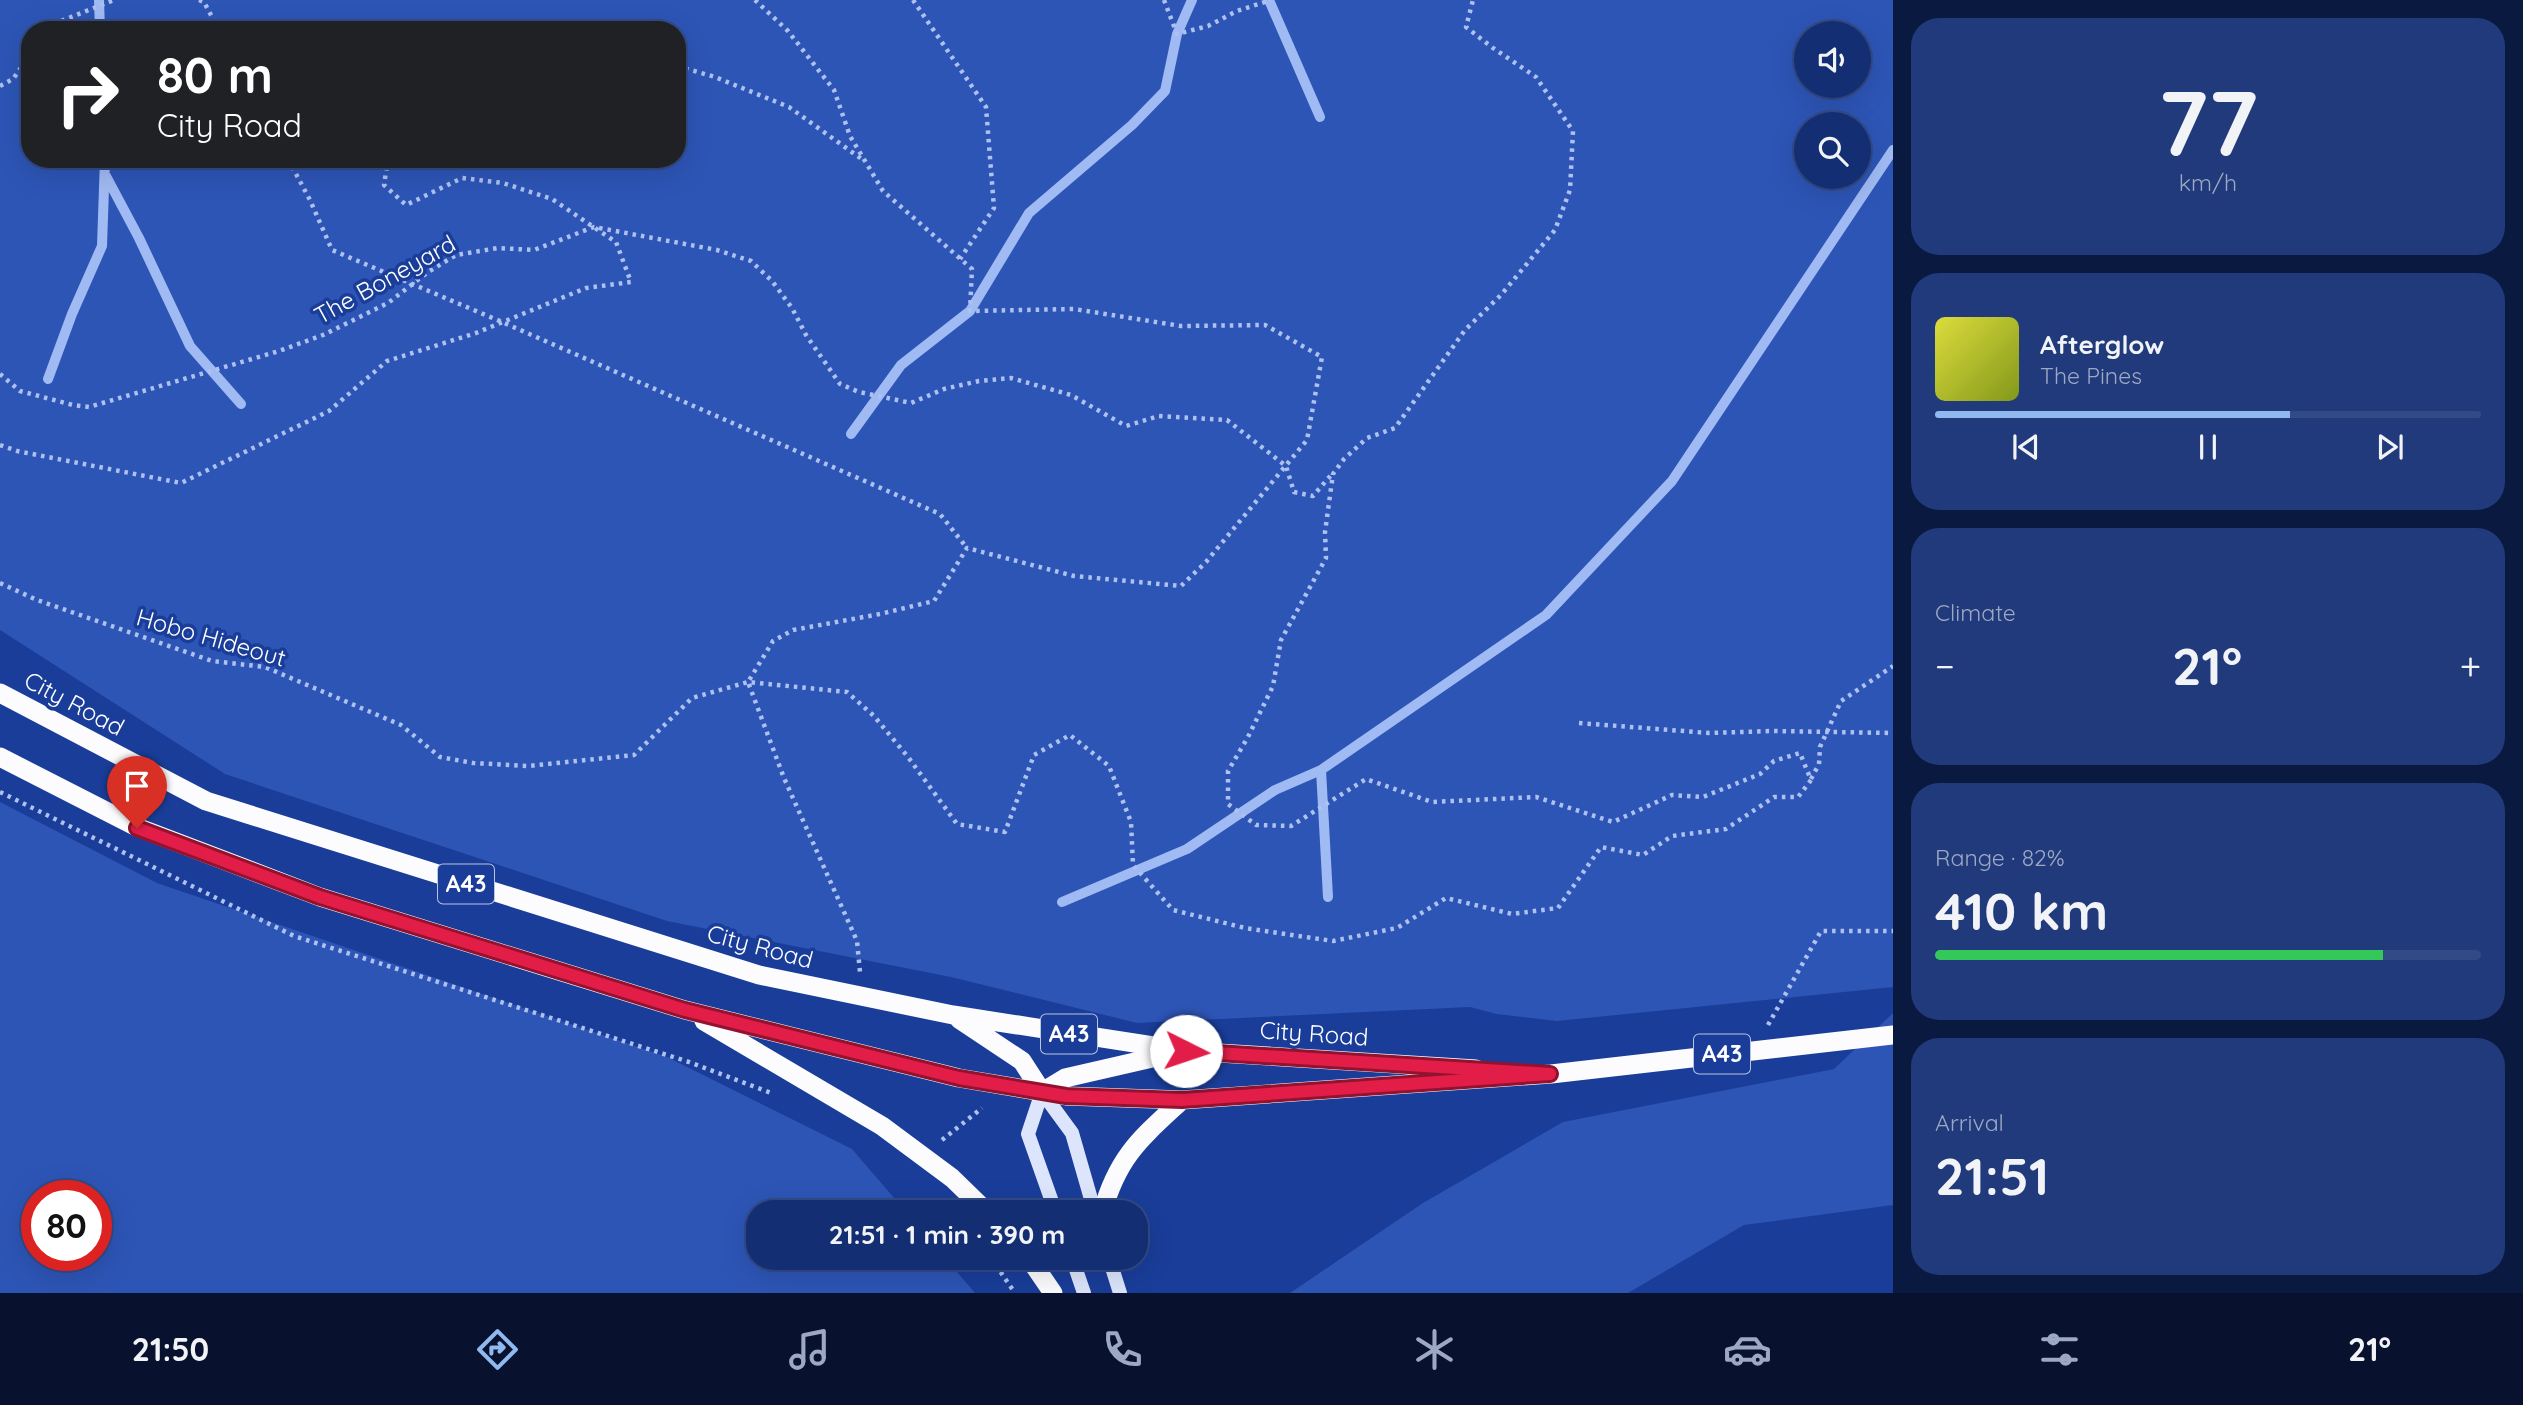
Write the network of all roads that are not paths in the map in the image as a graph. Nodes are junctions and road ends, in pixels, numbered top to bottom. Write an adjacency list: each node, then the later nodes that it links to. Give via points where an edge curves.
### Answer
1 (0, 693): 4 (highway, City Road / A43, via 206,801 759,975)
2 (0, 757): 3 (highway, City Road / A43, via 137,828 320,897)
3 (685, 1010): 8 (highway, City Road / A43, via 959,1078); 10 (highway, via 882,1126)
4 (953, 1015): 6 (highway, City Road / A43); 8 (highway, via 1022,1061)
5 (1893, 1035): 7 (highway, City Road / A43)
6 (1186, 1051): 7 (highway, City Road / A43); 8 (highway, via 1065,1078)
7 (1550, 1074): 9 (highway, City Road / A43)
8 (1042, 1091): 9 (highway, City Road / A43); 11 (main road, via 1028,1134); 12 (main road, via 1072,1133)
9 (1182, 1100): 13 (highway, via 1121,1162)
10 (975, 1200)
11 (1051, 1200)
12 (1091, 1200)
13 (1107, 1200)
14 (1037, 1270): 17 (highway)
15 (1076, 1270): 18 (main road)
16 (1113, 1270): 19 (main road)
17 (1053, 1293)
18 (1084, 1293)
19 (1120, 1293)

